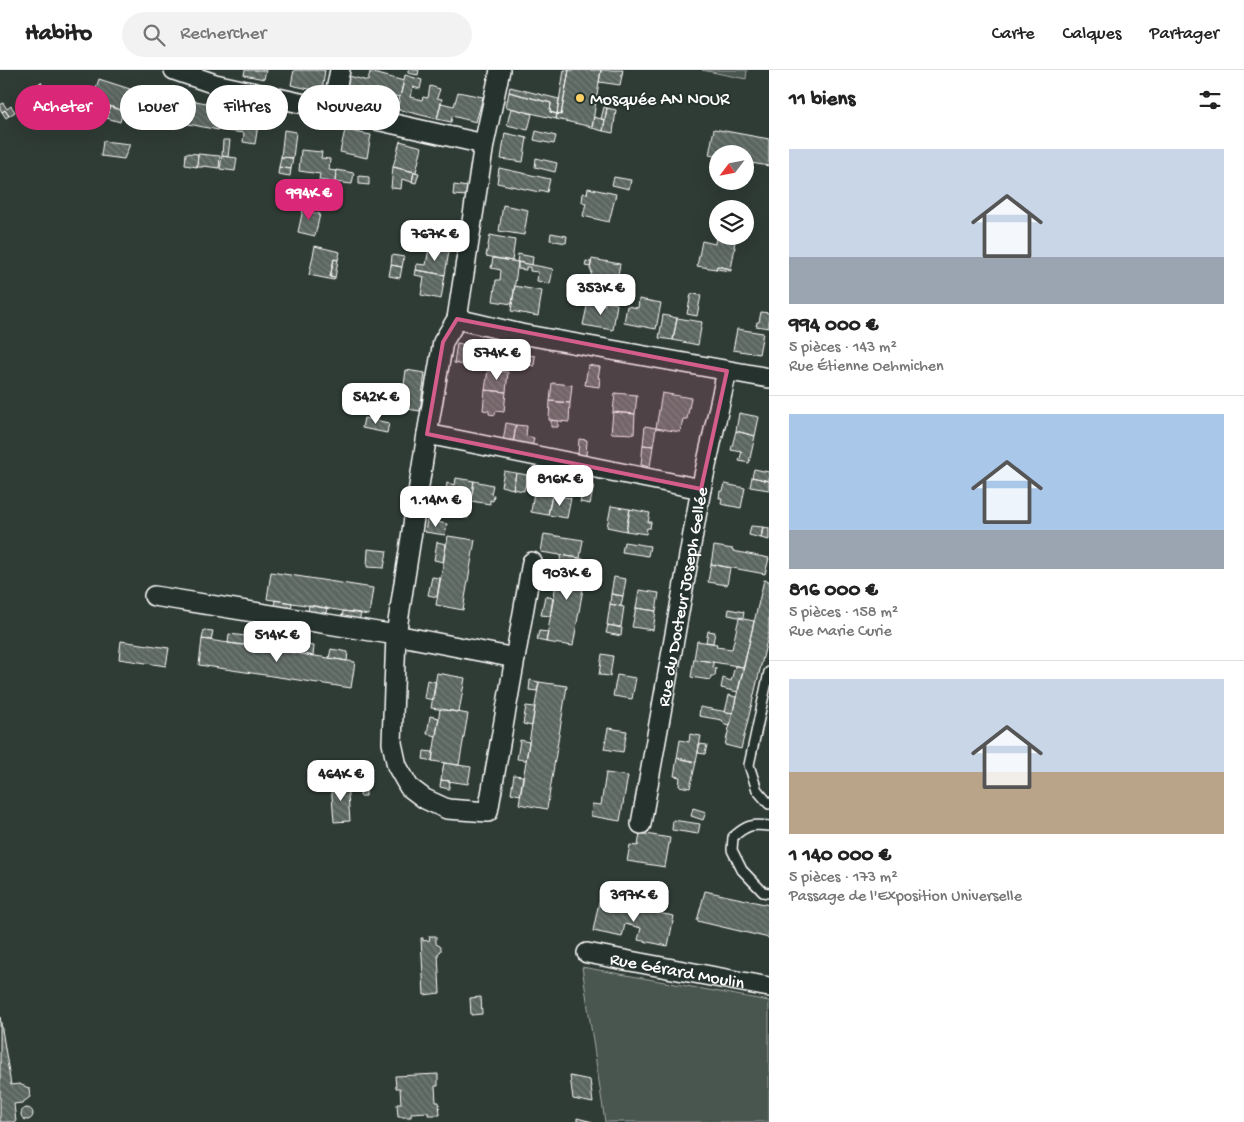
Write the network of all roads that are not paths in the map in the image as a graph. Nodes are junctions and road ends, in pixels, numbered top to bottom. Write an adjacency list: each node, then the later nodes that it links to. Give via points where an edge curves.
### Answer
1 (174, 70): 5 (street, via 215,84)
2 (340, 70): 4 (street)
3 (500, 70): 7 (street)
4 (337, 85)
5 (298, 102)
6 (400, 125): 7 (street)
7 (484, 144): 8 (street)
8 (458, 320): 9 (street); 11 (street, via 443,342)
9 (727, 370): 10 (street); 12 (street, Rue du Docteur Joseph Gellée)
10 (769, 378)
11 (427, 434): 12 (street); 15 (street)
12 (701, 488): 19 (street, Rue du Docteur Joseph Gellée)
13 (532, 562): 16 (street)
14 (154, 596): 15 (street)
15 (396, 635): 16 (street); 16 (street, via 392,743 397,766 409,787 447,809 488,812)
16 (515, 658)
17 (769, 672): 18 (lane, via 749,765 757,790)
18 (769, 804)
19 (641, 824)
20 (769, 826): 21 (lane, via 744,828 733,837 732,850 742,870 763,892)
21 (769, 893)
22 (587, 953): 23 (street, Rue Gérard Moulin)
23 (769, 987)

